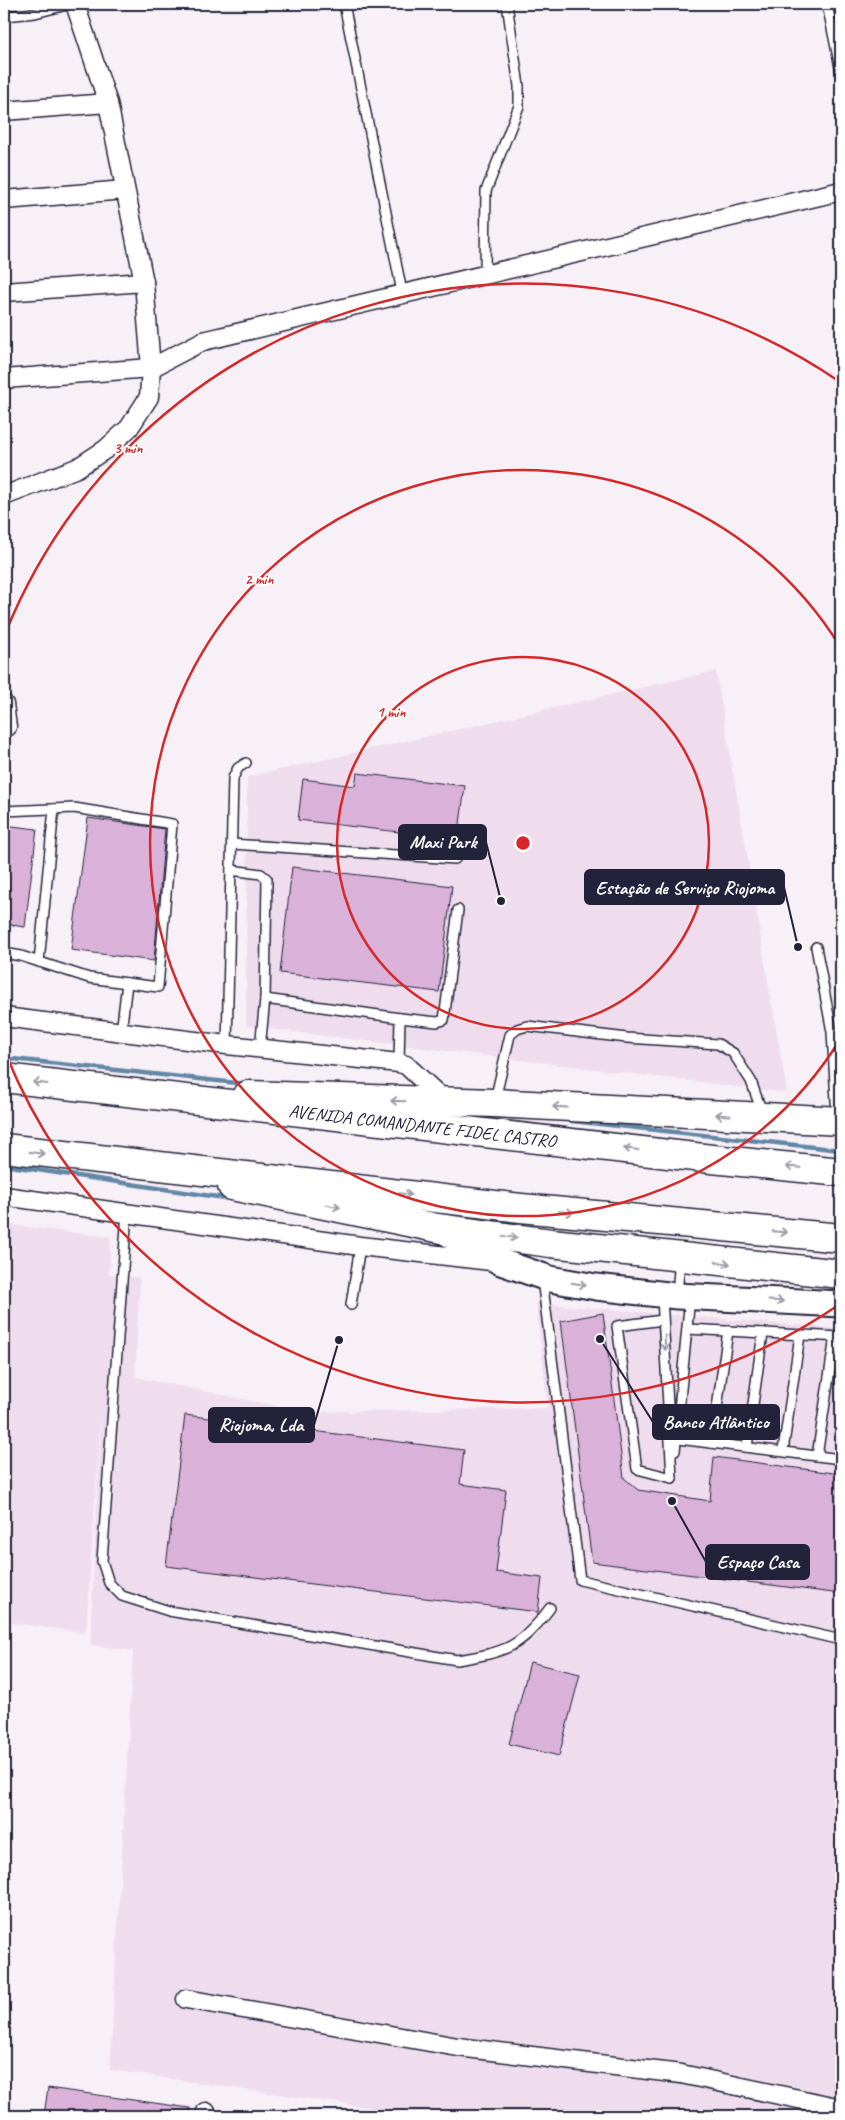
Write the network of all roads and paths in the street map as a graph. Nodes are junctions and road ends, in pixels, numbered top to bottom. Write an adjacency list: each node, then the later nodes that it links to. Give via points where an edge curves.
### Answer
1 (71, 4): 6 (lane, via 35,14)
2 (75, 4): 8 (street)
3 (344, 4): 16 (lane)
4 (507, 4): 13 (lane, via 519,106 486,191)
5 (827, 4): 7 (lane)
6 (4, 16)
7 (841, 72)
8 (108, 103): 9 (street); 10 (street)
9 (4, 111)
10 (125, 190): 12 (street); 14 (street)
11 (841, 190): 13 (street)
12 (4, 200)
13 (485, 273): 16 (street)
14 (144, 282): 15 (street); 17 (street)
15 (4, 292)
16 (402, 292): 17 (street, via 203,341)
17 (151, 368): 18 (street); 19 (street, via 149,398 129,428 106,449 77,468)
18 (4, 379)
19 (4, 496)
20 (4, 704): 21 (street)
21 (7, 727)
22 (246, 763): 25 (lane, via 238,768 233,778)
23 (54, 809): 24 (lane); 31 (lane); 32 (lane, via 74,808 172,824 158,987)
24 (4, 811)
25 (232, 844): 26 (lane); 27 (lane)
26 (455, 859)
27 (231, 870): 33 (lane, via 261,874 267,879); 37 (lane)
28 (458, 910): 35 (lane, via 444,1020)
29 (816, 947): 45 (lane, via 832,1032)
30 (4, 953): 31 (lane)
31 (39, 962): 32 (lane, via 89,978)
32 (127, 983): 36 (lane)
33 (265, 999): 35 (lane); 38 (lane)
34 (4, 1017): 36 (street)
35 (400, 1018): 39 (lane)
36 (121, 1032): 37 (street)
37 (228, 1045): 38 (street)
38 (260, 1048): 39 (street)
39 (399, 1062): 42 (street)
40 (4, 1078): 41 (main road, AVENIDA COMANDANTE FIDEL CASTRO, one-way to 40)
41 (76, 1087): 42 (main road, one-way to 41); 48 (main road, AVENIDA COMANDANTE FIDEL CASTRO, one-way to 41)
42 (446, 1102): 43 (main road)
43 (494, 1104): 44 (main road, one-way to 43); 44 (lane, via 510,1036 527,1026 627,1038 718,1044 734,1053 751,1080)
44 (764, 1117): 45 (main road)
45 (839, 1121)
46 (4, 1148): 47 (main road, one-way to 47)
47 (71, 1157): 51 (main road, one-way to 51); 52 (main road, one-way to 52, via 522,1208)
48 (841, 1172)
49 (4, 1196): 50 (street)
50 (127, 1212): 53 (street); 73 (lane, via 102,1561 109,1583 122,1596 168,1611 457,1660 495,1654 520,1642)
51 (438, 1228): 54 (main road, one-way to 54); 55 (street)
52 (841, 1238)
53 (360, 1246): 55 (street); 60 (lane)
54 (680, 1258): 56 (main road, one-way to 56); 58 (lane)
55 (502, 1262): 57 (street)
56 (841, 1274)
57 (542, 1276): 58 (street, one-way to 58, via 596,1287); 74 (lane, via 580,1580)
58 (676, 1296): 59 (street, one-way to 59); 61 (lane); 62 (lane)
59 (841, 1304)
60 (351, 1305)
61 (663, 1320): 67 (lane, one-way to 67); 67 (lane, via 618,1326 637,1469 672,1478)
62 (687, 1329): 63 (lane); 67 (lane)
63 (728, 1331): 64 (lane); 68 (lane)
64 (764, 1333): 65 (lane); 69 (lane)
65 (800, 1335): 66 (lane); 70 (lane)
66 (838, 1337): 71 (lane)
67 (673, 1439): 68 (lane)
68 (712, 1443): 69 (lane)
69 (747, 1447): 70 (lane)
70 (783, 1452): 71 (lane)
71 (817, 1456): 72 (lane)
72 (841, 1459)
73 (550, 1608)
74 (841, 1640)
75 (186, 1999): 76 (street, via 458,2048 681,2074)
76 (841, 2108)

